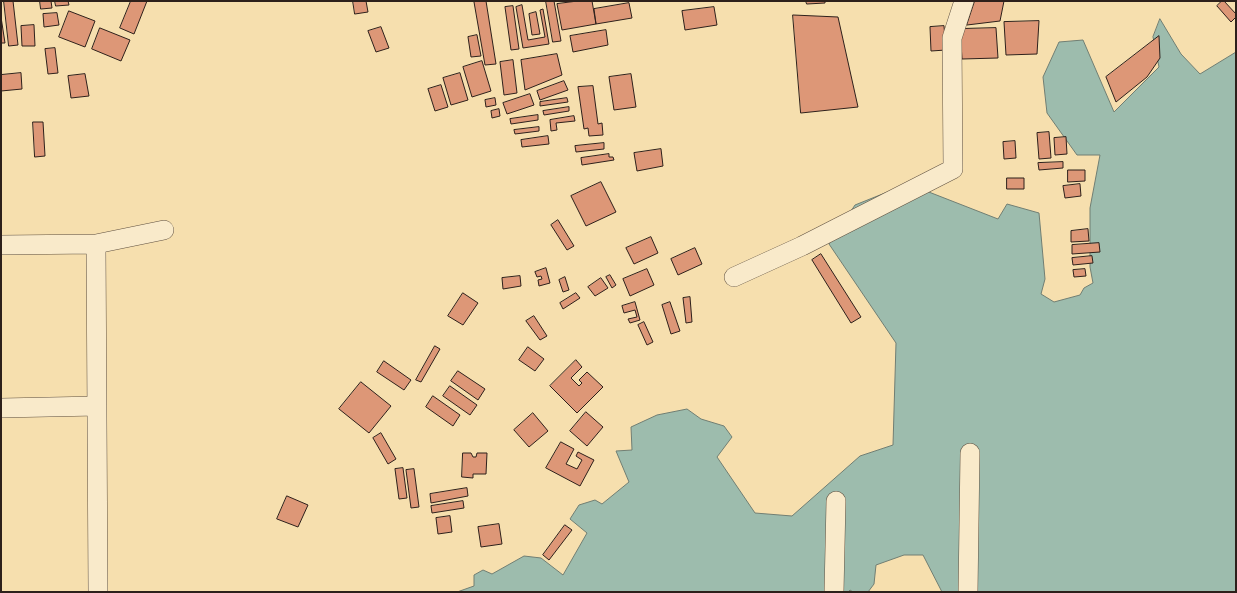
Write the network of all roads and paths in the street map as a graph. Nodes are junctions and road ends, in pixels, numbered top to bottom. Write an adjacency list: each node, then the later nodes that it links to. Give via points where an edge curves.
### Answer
1 (964, 1): 5 (street, via 952,38 953,169 802,246)
2 (164, 230): 3 (street)
3 (96, 244): 4 (street); 6 (street)
4 (1, 245)
5 (734, 277)
6 (97, 406): 7 (street); 10 (street)
7 (1, 408)
8 (970, 453): 12 (street)
9 (836, 501): 11 (street)
10 (98, 592)
11 (834, 592)
12 (968, 592)

